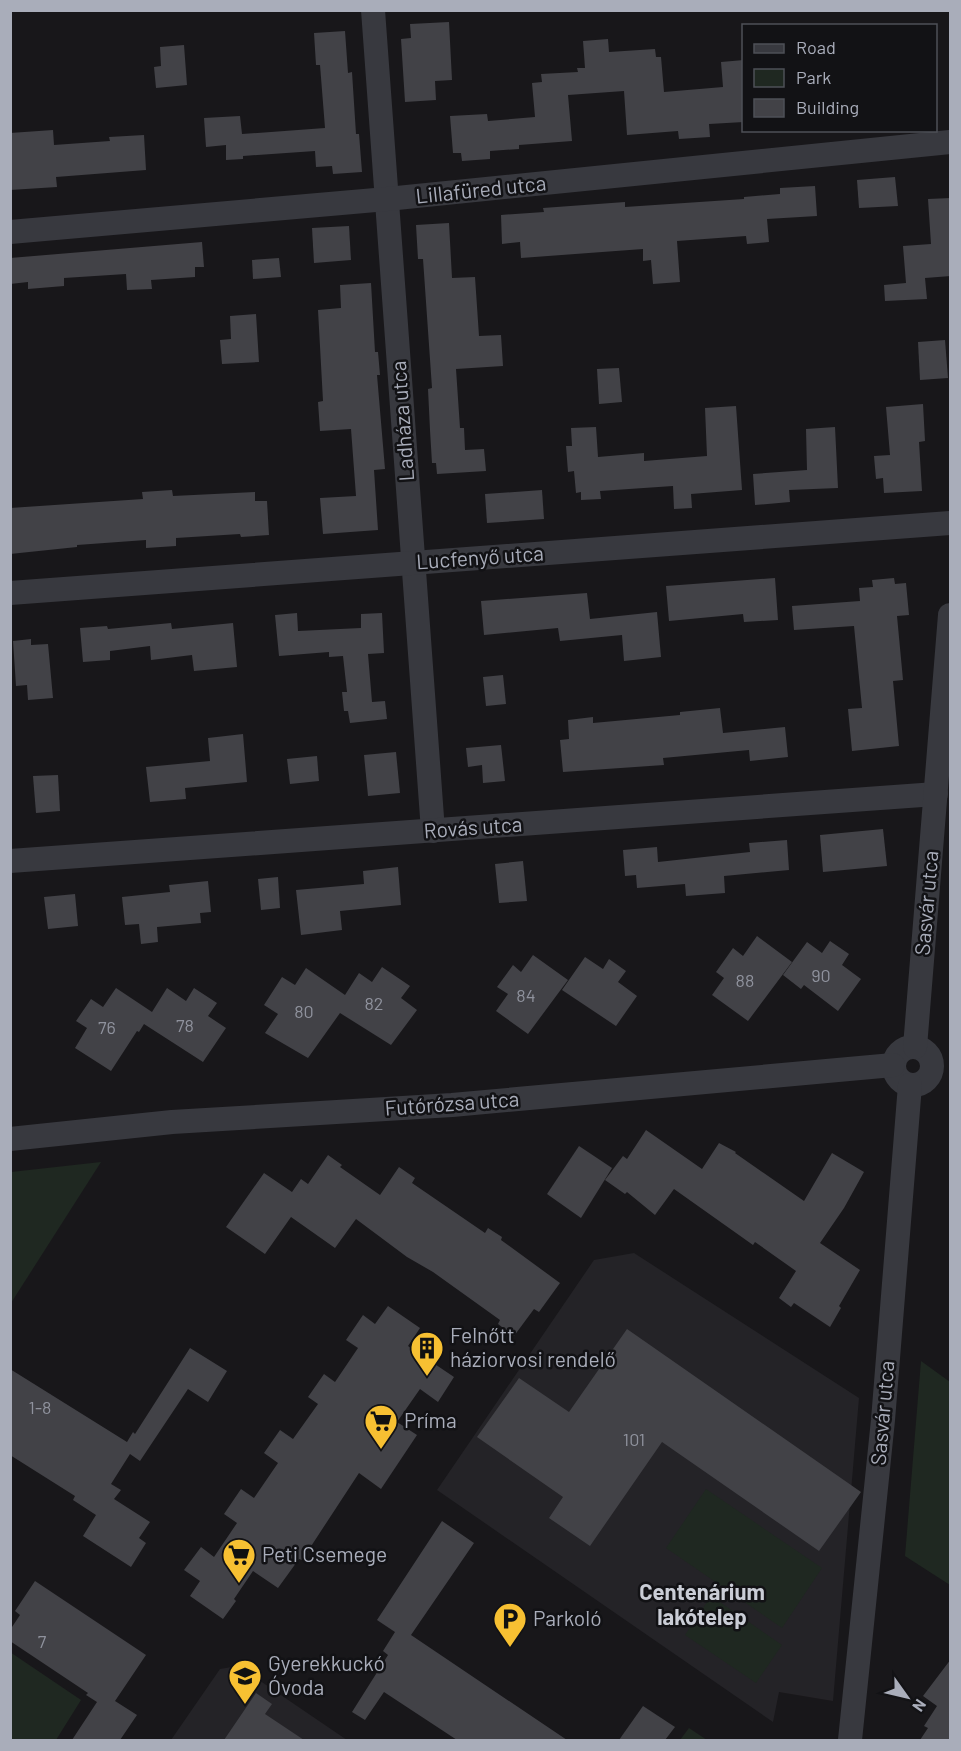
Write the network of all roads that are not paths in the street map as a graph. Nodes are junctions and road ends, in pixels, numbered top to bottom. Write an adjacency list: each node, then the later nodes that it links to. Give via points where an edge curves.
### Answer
1 (373, 10): 3 (street, Ladháza utca)
2 (951, 142): 3 (street, Lillafüred utca)
3 (387, 199): 4 (street, Lillafüred utca); 6 (street, Ladháza utca)
4 (10, 232)
5 (951, 524): 6 (street, Lucfenyő utca)
6 (414, 563): 7 (street, Lucfenyő utca); 10 (street, Ladháza utca)
7 (10, 593)
8 (951, 615): 9 (street, Sasvár utca)
9 (936, 795): 10 (street, Rovás utca); 12 (street, Sasvár utca)
10 (433, 831): 11 (street, Rovás utca)
11 (10, 861)
12 (940, 868): 13 (street, Sasvár utca)
13 (915, 1047): 14 (street); 15 (street, via 898,1053)
14 (941, 1064): 16 (street, via 921,1084)
15 (893, 1065): 16 (street, via 896,1076); 17 (street, Futórózsa utca, via 452,1105 172,1122)
16 (910, 1085): 18 (street, Sasvár utca, via 883,1420)
17 (10, 1139)
18 (850, 1740)

